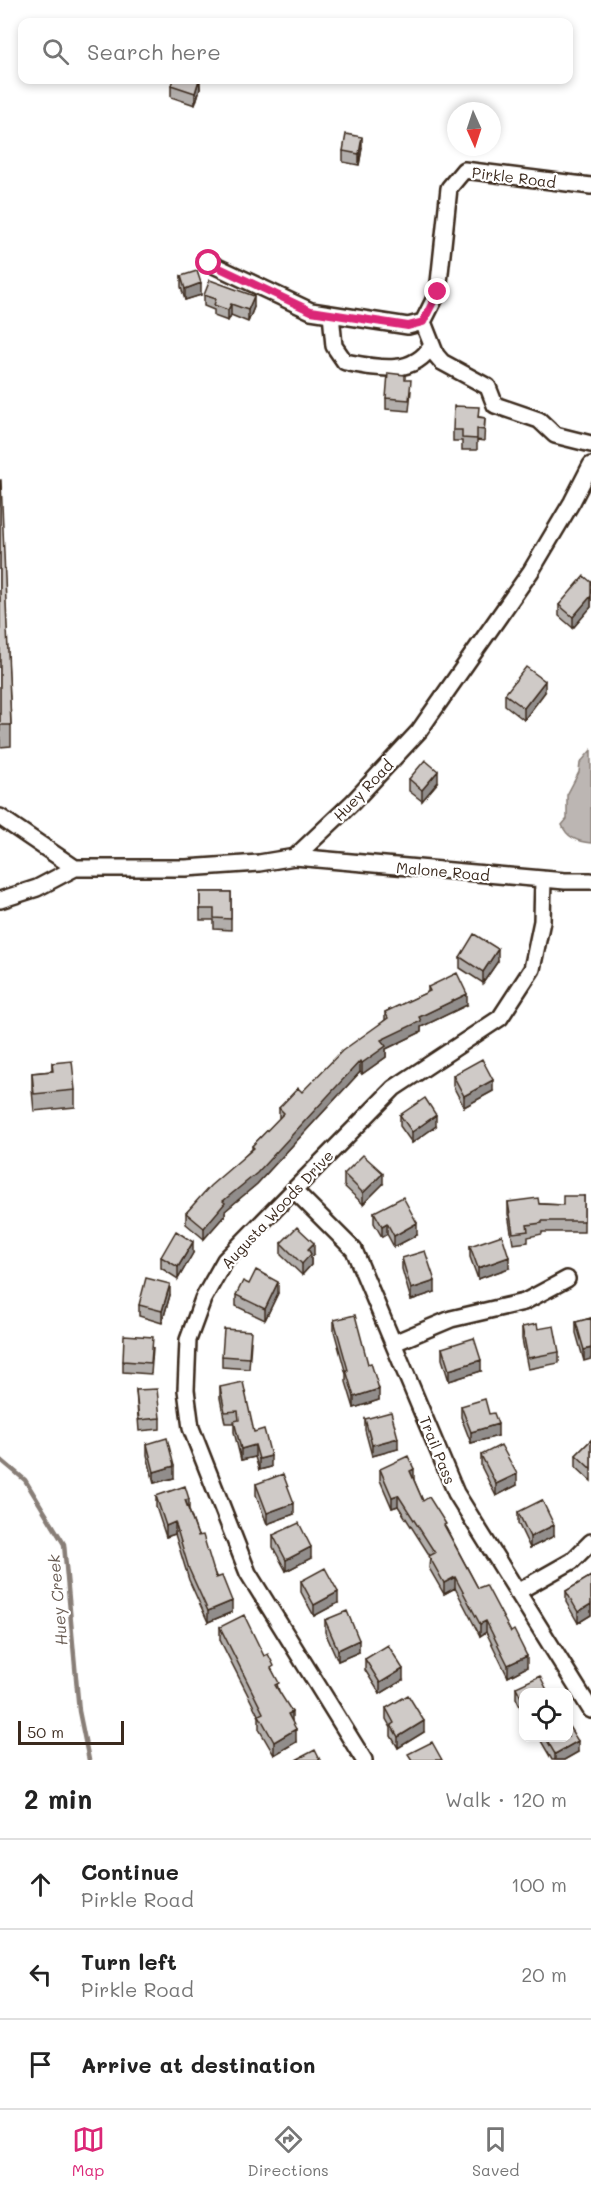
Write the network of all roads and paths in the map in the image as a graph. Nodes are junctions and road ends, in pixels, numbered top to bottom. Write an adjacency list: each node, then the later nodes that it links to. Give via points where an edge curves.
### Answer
1 (591, 186): 4 (street, Pirkle Road, via 464,170 449,188 438,292)
2 (209, 263): 3 (street, via 311,311)
3 (331, 314): 4 (street, via 408,326); 5 (street, via 334,346 345,362 401,368 427,354)
4 (423, 322): 5 (street)
5 (432, 345): 6 (street, via 442,362 488,387 495,405 539,420 555,435)
6 (591, 444)
7 (591, 465): 9 (street, Huey Road, via 531,571 419,731)
8 (0, 817): 10 (street)
9 (295, 857): 10 (street, via 186,868); 11 (street, Malone Road)
10 (75, 868): 13 (street, via 37,888)
11 (543, 879): 12 (street, Malone Road); 14 (street, Augusta Woods Drive, via 542,921 532,969 500,1018 394,1088)
12 (591, 881)
13 (0, 900)
14 (294, 1190): 16 (street, Trail Pass, via 354,1250); 20 (street, Augusta Woods Drive, via 225,1260 203,1299 188,1340 186,1390 191,1428 248,1573)
15 (567, 1279): 16 (street, via 524,1302 451,1319)
16 (394, 1343): 18 (street, Trail Pass, via 456,1493)
17 (591, 1542): 18 (street, via 572,1561)
18 (518, 1592): 19 (street, Trail Pass)
19 (591, 1710)
20 (364, 1760)

